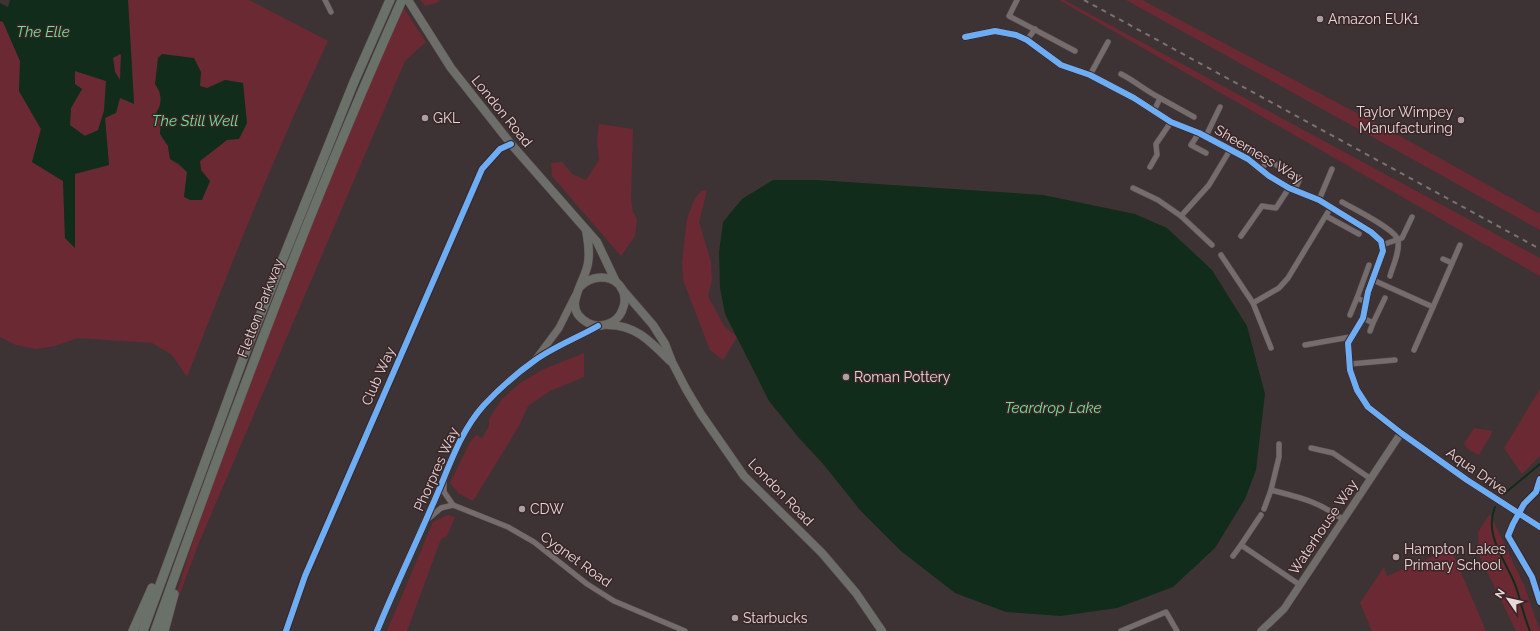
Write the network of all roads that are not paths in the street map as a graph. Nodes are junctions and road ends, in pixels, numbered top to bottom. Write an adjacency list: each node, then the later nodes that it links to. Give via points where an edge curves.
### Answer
1 (325, 0): 6 (street)
2 (390, 0): 81 (highway, Fletton Parkway, via 313,182)
3 (402, 0): 83 (highway, Fletton Parkway, via 323,186 260,344)
4 (408, 0): 21 (main road, London Road, via 451,68)
5 (1017, 0): 7 (street, via 1008,16)
6 (331, 12)
7 (1035, 29): 9 (street); 11 (street)
8 (965, 37): 9 (street, Sheerness Way, via 995,31)
9 (1027, 40): 13 (street, Sheerness Way, via 1061,65)
10 (1108, 42): 13 (street)
11 (1075, 51)
12 (1121, 74): 14 (street)
13 (1090, 75): 16 (street, Sheerness Way)
14 (1160, 98): 16 (street); 17 (street)
15 (1220, 108): 19 (street, Sheerness Way)
16 (1154, 111): 18 (street, Sheerness Way)
17 (1194, 117)
18 (1171, 122): 19 (street, Sheerness Way); 25 (street, via 1156,144 1157,155)
19 (1202, 135): 22 (street, Sheerness Way); 23 (street, via 1191,146)
20 (1228, 138): 24 (street, Sheerness Way)
21 (511, 144): 36 (main road, London Road); 92 (street, Club Way, via 500,149 482,169 313,556)
22 (1230, 150): 27 (street, Sheerness Way, via 1248,159); 33 (street, via 1209,185)
23 (1206, 154)
24 (1268, 160): 27 (street); 29 (street, Sheerness Way, via 1300,178)
25 (1150, 167)
26 (1332, 169): 30 (street)
27 (1261, 170): 29 (street, Sheerness Way)
28 (1133, 188): 33 (street, via 1158,200)
29 (1292, 189): 30 (street, Sheerness Way); 38 (street, via 1276,208 1262,206)
30 (1319, 200): 32 (street, Sheerness Way)
31 (1342, 202): 39 (street, via 1390,231)
32 (1331, 207): 34 (street); 42 (street, Sheerness Way, via 1371,232)
33 (1181, 216): 41 (street)
34 (1326, 216): 37 (street); 54 (street, via 1288,278 1279,288)
35 (1412, 217): 39 (street, via 1402,238)
36 (586, 230): 49 (main road, London Road, via 596,242); 50 (main road, via 588,263)
37 (1359, 234)
38 (1241, 236)
39 (1398, 239): 42 (street); 47 (street, via 1398,251)
40 (1460, 244): 45 (street)
41 (1212, 245)
42 (1382, 245): 48 (street, via 1384,251)
43 (1221, 255): 54 (street)
44 (1443, 259): 45 (street)
45 (1452, 263): 55 (street)
46 (1369, 265): 51 (street)
47 (1390, 276)
48 (1373, 280): 53 (street); 55 (street)
49 (618, 285): 50 (main road, via 608,278 592,278); 59 (main road, via 624,295 622,310 619,317); 67 (main road, London Road, via 653,325)
50 (577, 291): 59 (main road, via 576,309 579,316 591,324); 65 (street, Phorpres Way, via 559,328)
51 (1357, 298): 53 (street); 56 (street)
52 (1385, 298): 58 (street)
53 (1366, 302): 57 (street)
54 (1253, 304): 63 (street)
55 (1433, 307): 64 (street)
56 (1350, 315)
57 (1363, 318): 58 (street); 61 (street)
58 (1373, 323): 60 (street)
59 (602, 325): 65 (street, Phorpres Way); 67 (main road, London Road, via 624,326 640,333)
60 (1370, 331)
61 (1350, 337): 62 (street); 68 (street)
62 (1305, 345)
63 (1271, 348)
64 (1414, 350)
65 (535, 360): 72 (street, Phorpres Way, via 500,388 484,405 463,434)
66 (1395, 360): 68 (street)
67 (672, 362): 95 (main road, London Road, via 701,414 744,476 822,553 856,593)
68 (1350, 364): 69 (street, via 1357,390 1368,408)
69 (1401, 433): 73 (street, Waterhouse Way); 82 (street, Aqua Drive)
70 (1279, 444): 75 (street, via 1279,458)
71 (1312, 448): 73 (street, via 1333,454)
72 (446, 471): 74 (street, Phorpres Way); 84 (street, via 435,491)
73 (1371, 479): 79 (street, Waterhouse Way)
74 (444, 480): 76 (street, via 444,492); 80 (street, Phorpres Way)
75 (1271, 490): 77 (street); 79 (street, via 1312,500)
76 (453, 505): 80 (street, via 440,508); 94 (street, Cygnet Road, via 508,527 534,542 587,584 614,601)
77 (1264, 509)
78 (1261, 515): 85 (street)
79 (1344, 520): 87 (street, Waterhouse Way)
80 (425, 522): 84 (street, Phorpres Way)
81 (180, 526): 88 (highway); 89 (highway, Fletton Parkway)
82 (1540, 527)
83 (191, 529): 90 (highway, Fletton Parkway); 91 (highway)
84 (414, 544): 93 (street, Phorpres Way)
85 (1241, 545): 86 (street); 87 (street)
86 (1233, 556)
87 (1300, 586): 98 (street, Waterhouse Way, via 1284,609)
88 (133, 631)
89 (143, 631)
90 (155, 631)
91 (164, 631)
92 (286, 631)
93 (377, 631)
94 (685, 631)
95 (882, 631)
96 (1121, 631): 97 (street, via 1166,612)
97 (1177, 631)
98 (1261, 631)

